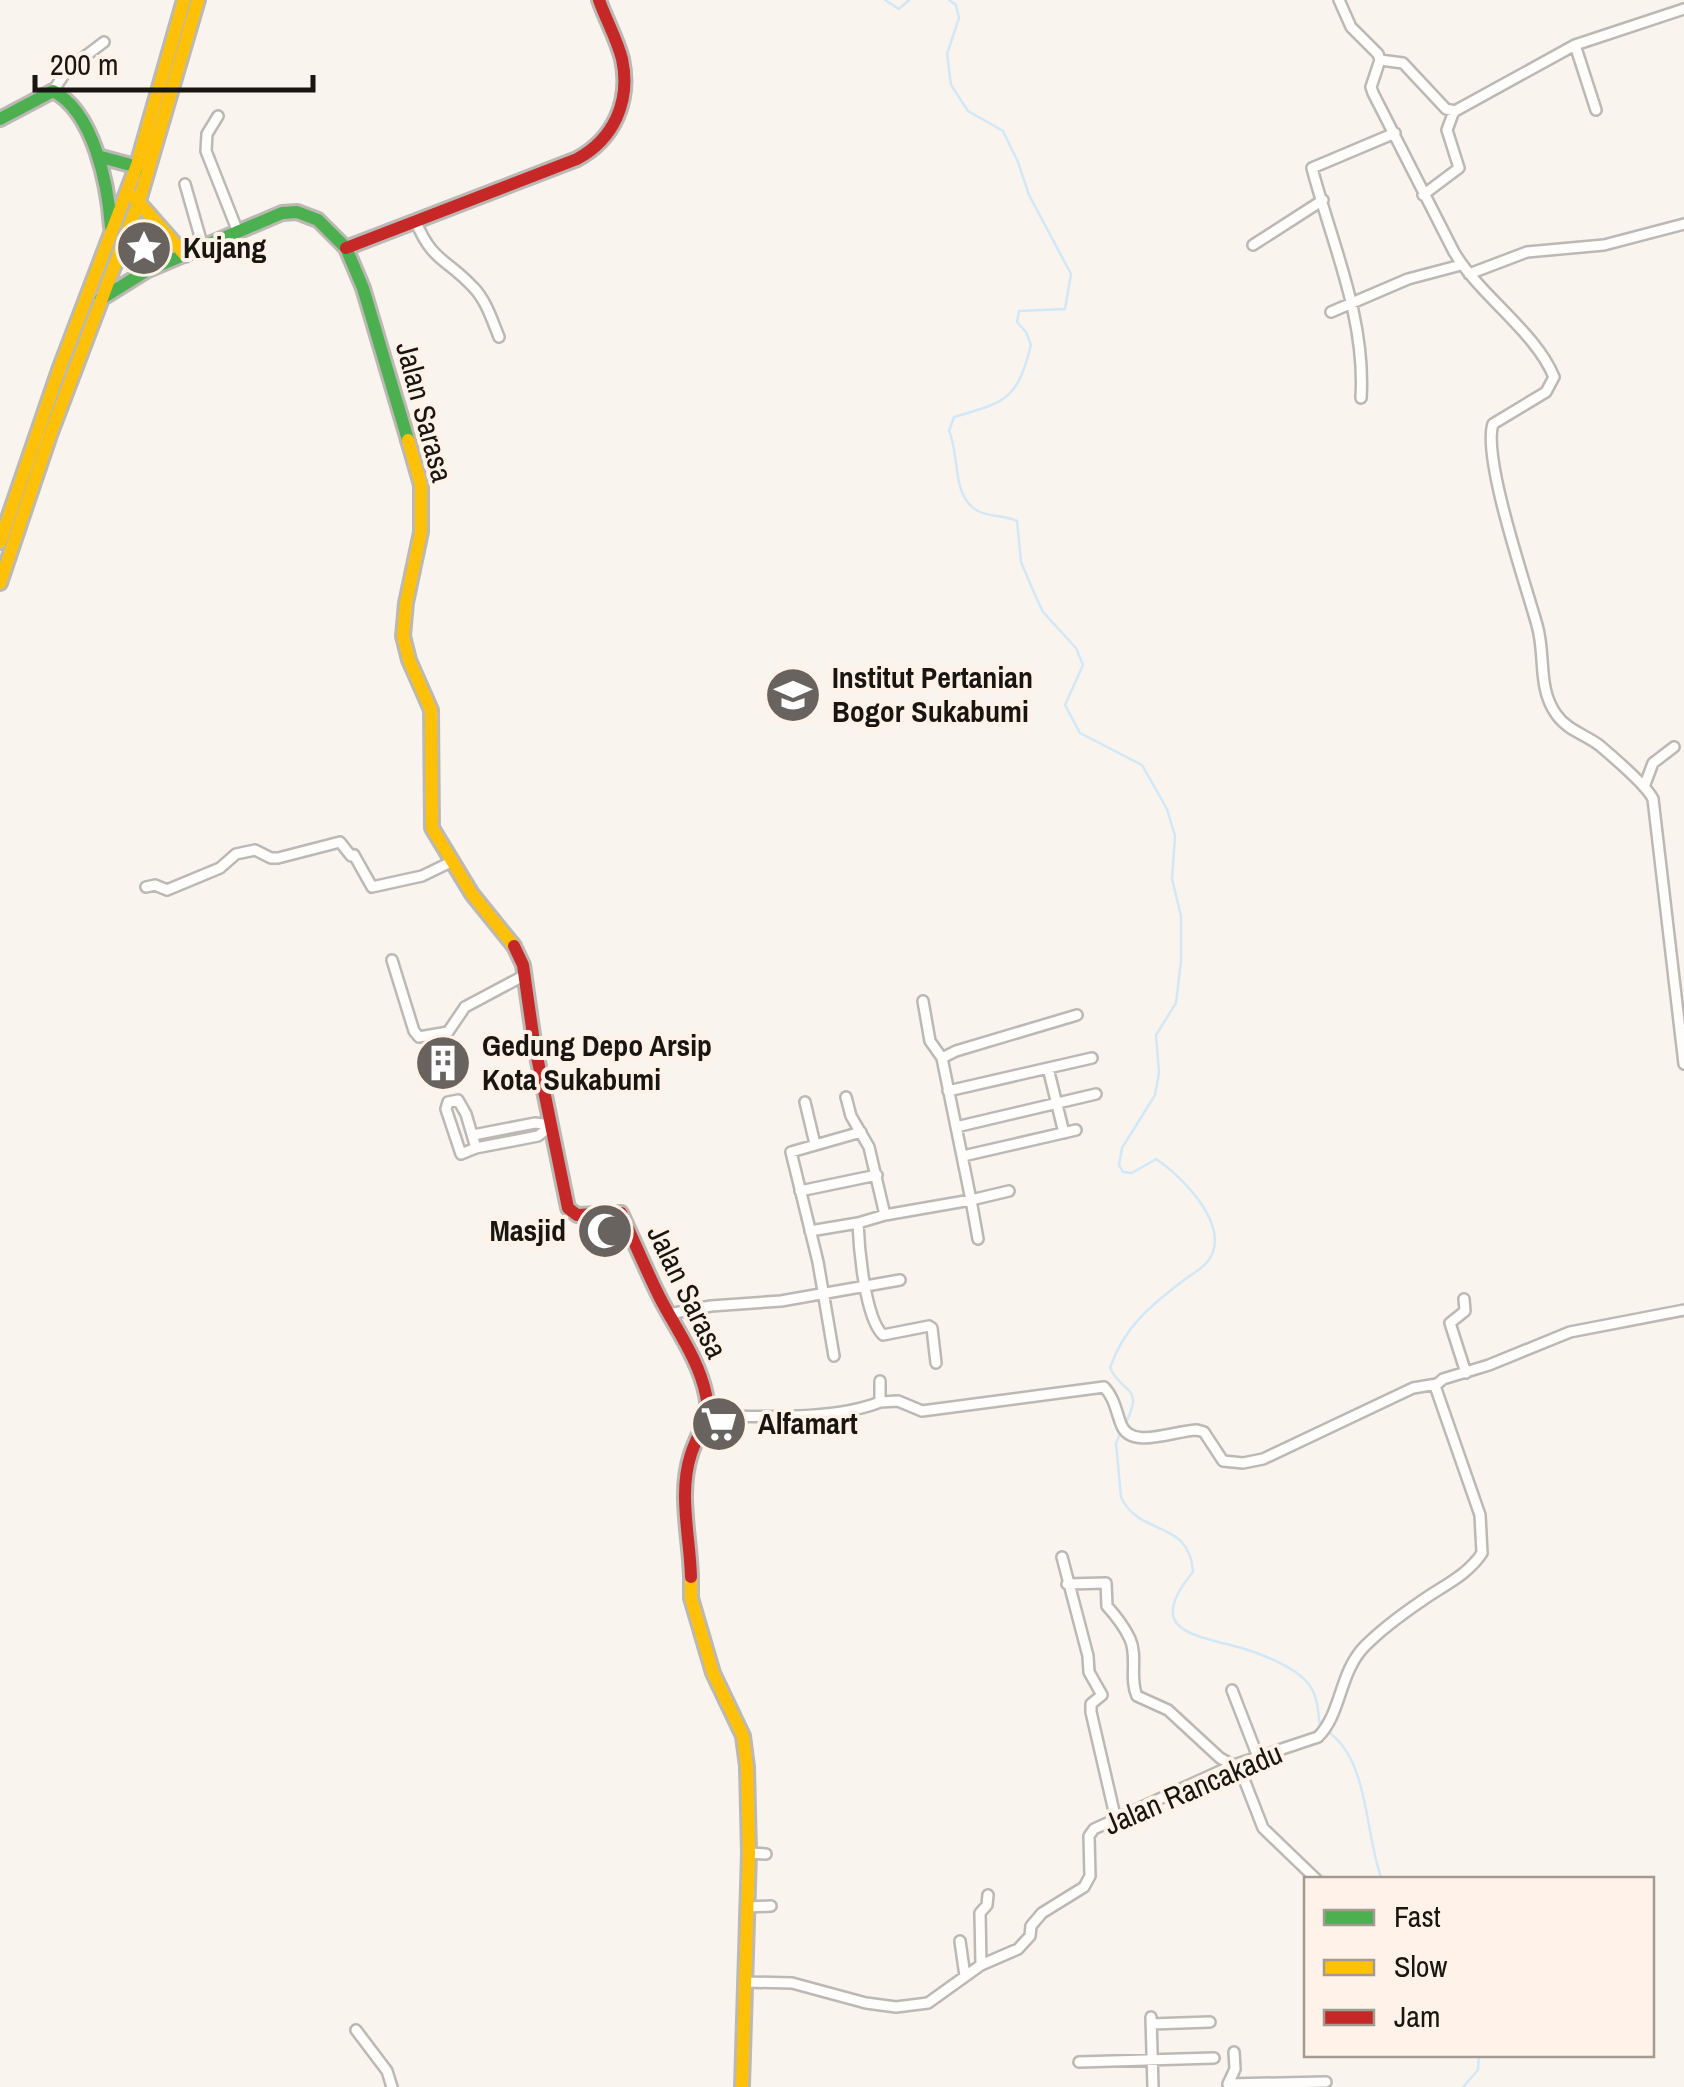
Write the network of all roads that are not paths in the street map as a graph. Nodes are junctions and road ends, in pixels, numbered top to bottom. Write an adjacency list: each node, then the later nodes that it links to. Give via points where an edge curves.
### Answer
1 (184, 0): 16 (street)
2 (198, 0): 16 (street)
3 (599, 0): 22 (street, via 625,78 606,140 586,155)
4 (1339, 0): 8 (street, via 1351,27)
5 (1684, 8): 7 (street)
6 (104, 42): 9 (street, via 67,70)
7 (1575, 46): 10 (street); 11 (street)
8 (1380, 60): 10 (street, via 1403,63 1446,109); 14 (street, via 1371,87)
9 (54, 92): 13 (street); 15 (street, via 66,99)
10 (1455, 110): 19 (street, via 1447,130 1457,172)
11 (1596, 110)
12 (218, 116): 25 (street, via 206,151)
13 (0, 119)
14 (1395, 133): 19 (street); 20 (street, via 1313,165)
15 (101, 157): 16 (street); 24 (street)
16 (142, 168): 18 (street); 21 (street)
17 (185, 184): 27 (street)
18 (127, 192): 21 (street); 24 (street)
19 (1422, 195): 30 (street)
20 (1322, 200): 26 (street); 32 (street)
21 (139, 201): 29 (street); 31 (street)
22 (415, 220): 28 (street); 34 (street, via 434,255 476,289)
23 (1684, 224): 30 (street, via 1604,246 1526,252)
24 (111, 230): 36 (street)
25 (238, 232): 27 (street); 28 (street, via 297,212 318,220)
26 (1253, 245)
27 (203, 247): 29 (street)
28 (346, 248): 40 (street, Jalan Sarasa, via 420,485 421,532 403,636 432,722 432,828)
29 (185, 255): 31 (street)
30 (1465, 269): 32 (street, via 1408,279); 39 (street, via 1554,377 1546,392 1493,424 1490,435 1538,626 1548,702 1564,724)
31 (101, 299): 37 (street)
32 (1352, 302): 33 (street); 35 (street, via 1362,349)
33 (1332, 312)
34 (500, 337)
35 (1361, 398)
36 (0, 542)
37 (0, 583)
38 (1674, 747): 39 (street, via 1653,763)
39 (1644, 787): 48 (street, via 1652,799)
40 (451, 862): 41 (street, via 372,888 340,842 271,858 255,850 236,854 220,868 167,890); 43 (street, Jalan Sarasa, via 512,943)
41 (146, 887)
42 (392, 960): 43 (street, via 419,1037 448,1032 465,1006)
43 (526, 975): 55 (street, Jalan Sarasa)
44 (923, 1001): 46 (street, via 930,1041)
45 (1077, 1014): 46 (street)
46 (942, 1058): 50 (street)
47 (1092, 1058): 49 (street)
48 (1684, 1064)
49 (1048, 1068): 50 (street); 54 (street)
50 (948, 1091): 56 (street)
51 (1096, 1094): 54 (street)
52 (846, 1097): 58 (street)
53 (804, 1102): 61 (street)
54 (1055, 1102): 56 (street); 59 (street)
55 (552, 1125): 60 (street); 62 (street, via 538,1136); 77 (street, Jalan Sarasa, via 570,1212 620,1213)
56 (956, 1127): 63 (street)
57 (1076, 1130): 59 (street)
58 (860, 1132): 61 (street); 64 (street)
59 (1064, 1133): 63 (street)
60 (473, 1135): 62 (street); 62 (street, via 461,1102 448,1102 457,1151)
61 (815, 1144): 65 (street, via 791,1152)
62 (476, 1148)
63 (962, 1156): 67 (street)
64 (877, 1174): 65 (street); 68 (street)
65 (800, 1191): 70 (street)
66 (1009, 1191): 67 (street)
67 (971, 1200): 68 (street); 71 (street)
68 (885, 1215): 69 (street)
69 (858, 1224): 70 (street); 73 (street)
70 (810, 1231): 74 (street)
71 (978, 1239)
72 (900, 1280): 73 (street)
73 (865, 1286): 74 (street); 79 (street, via 879,1332 929,1326)
74 (822, 1292): 77 (street); 78 (street)
75 (1464, 1299): 80 (street, via 1465,1311 1450,1321)
76 (1684, 1310): 80 (street, via 1570,1332)
77 (669, 1314): 84 (street, Jalan Sarasa, via 705,1386)
78 (834, 1356)
79 (936, 1363)
80 (1466, 1373): 82 (street)
81 (880, 1381): 83 (street)
82 (1437, 1384): 83 (street, via 1243,1463 1223,1462 1197,1430 1130,1436 1104,1386 922,1411); 88 (street, Jalan Rancakadu, via 1480,1515 1482,1553 1454,1582 1364,1648 1318,1737)
83 (880, 1402): 84 (street, via 794,1416)
84 (706, 1416): 91 (street, via 684,1474 689,1585 713,1673 743,1736)
85 (1062, 1557): 86 (street)
86 (1067, 1584): 89 (street, via 1106,1582 1107,1606 1130,1640 1137,1696 1168,1710); 90 (street, via 1089,1672 1102,1695 1091,1712)
87 (1232, 1690): 88 (street)
88 (1258, 1756): 89 (street, Jalan Rancakadu)
89 (1231, 1766): 90 (street, Jalan Rancakadu); 93 (street, via 1244,1774 1272,1840)
90 (1116, 1820): 98 (street, Jalan Rancakadu, via 1091,1832 1084,1887 1042,1913 1018,1949)
91 (749, 1853): 92 (street); 96 (street)
92 (766, 1854)
93 (1314, 1877)
94 (988, 1895): 98 (street, via 980,1912)
95 (772, 1906): 96 (street)
96 (748, 1907): 100 (street)
97 (960, 1941): 99 (street)
98 (981, 1965): 99 (street, Jalan Rancakadu)
99 (964, 1976): 100 (street, Jalan Rancakadu, via 936,1999 907,2007 792,1982)
100 (746, 1982): 110 (street)
101 (1210, 2022): 105 (street, via 1151,2020)
102 (356, 2030): 109 (street)
103 (1234, 2052): 108 (street)
104 (1214, 2058): 105 (street)
105 (1151, 2061): 106 (street); 111 (street)
106 (1078, 2062)
107 (1326, 2082): 108 (street)
108 (1228, 2085)
109 (392, 2087)
110 (742, 2087)
111 (1153, 2087)

